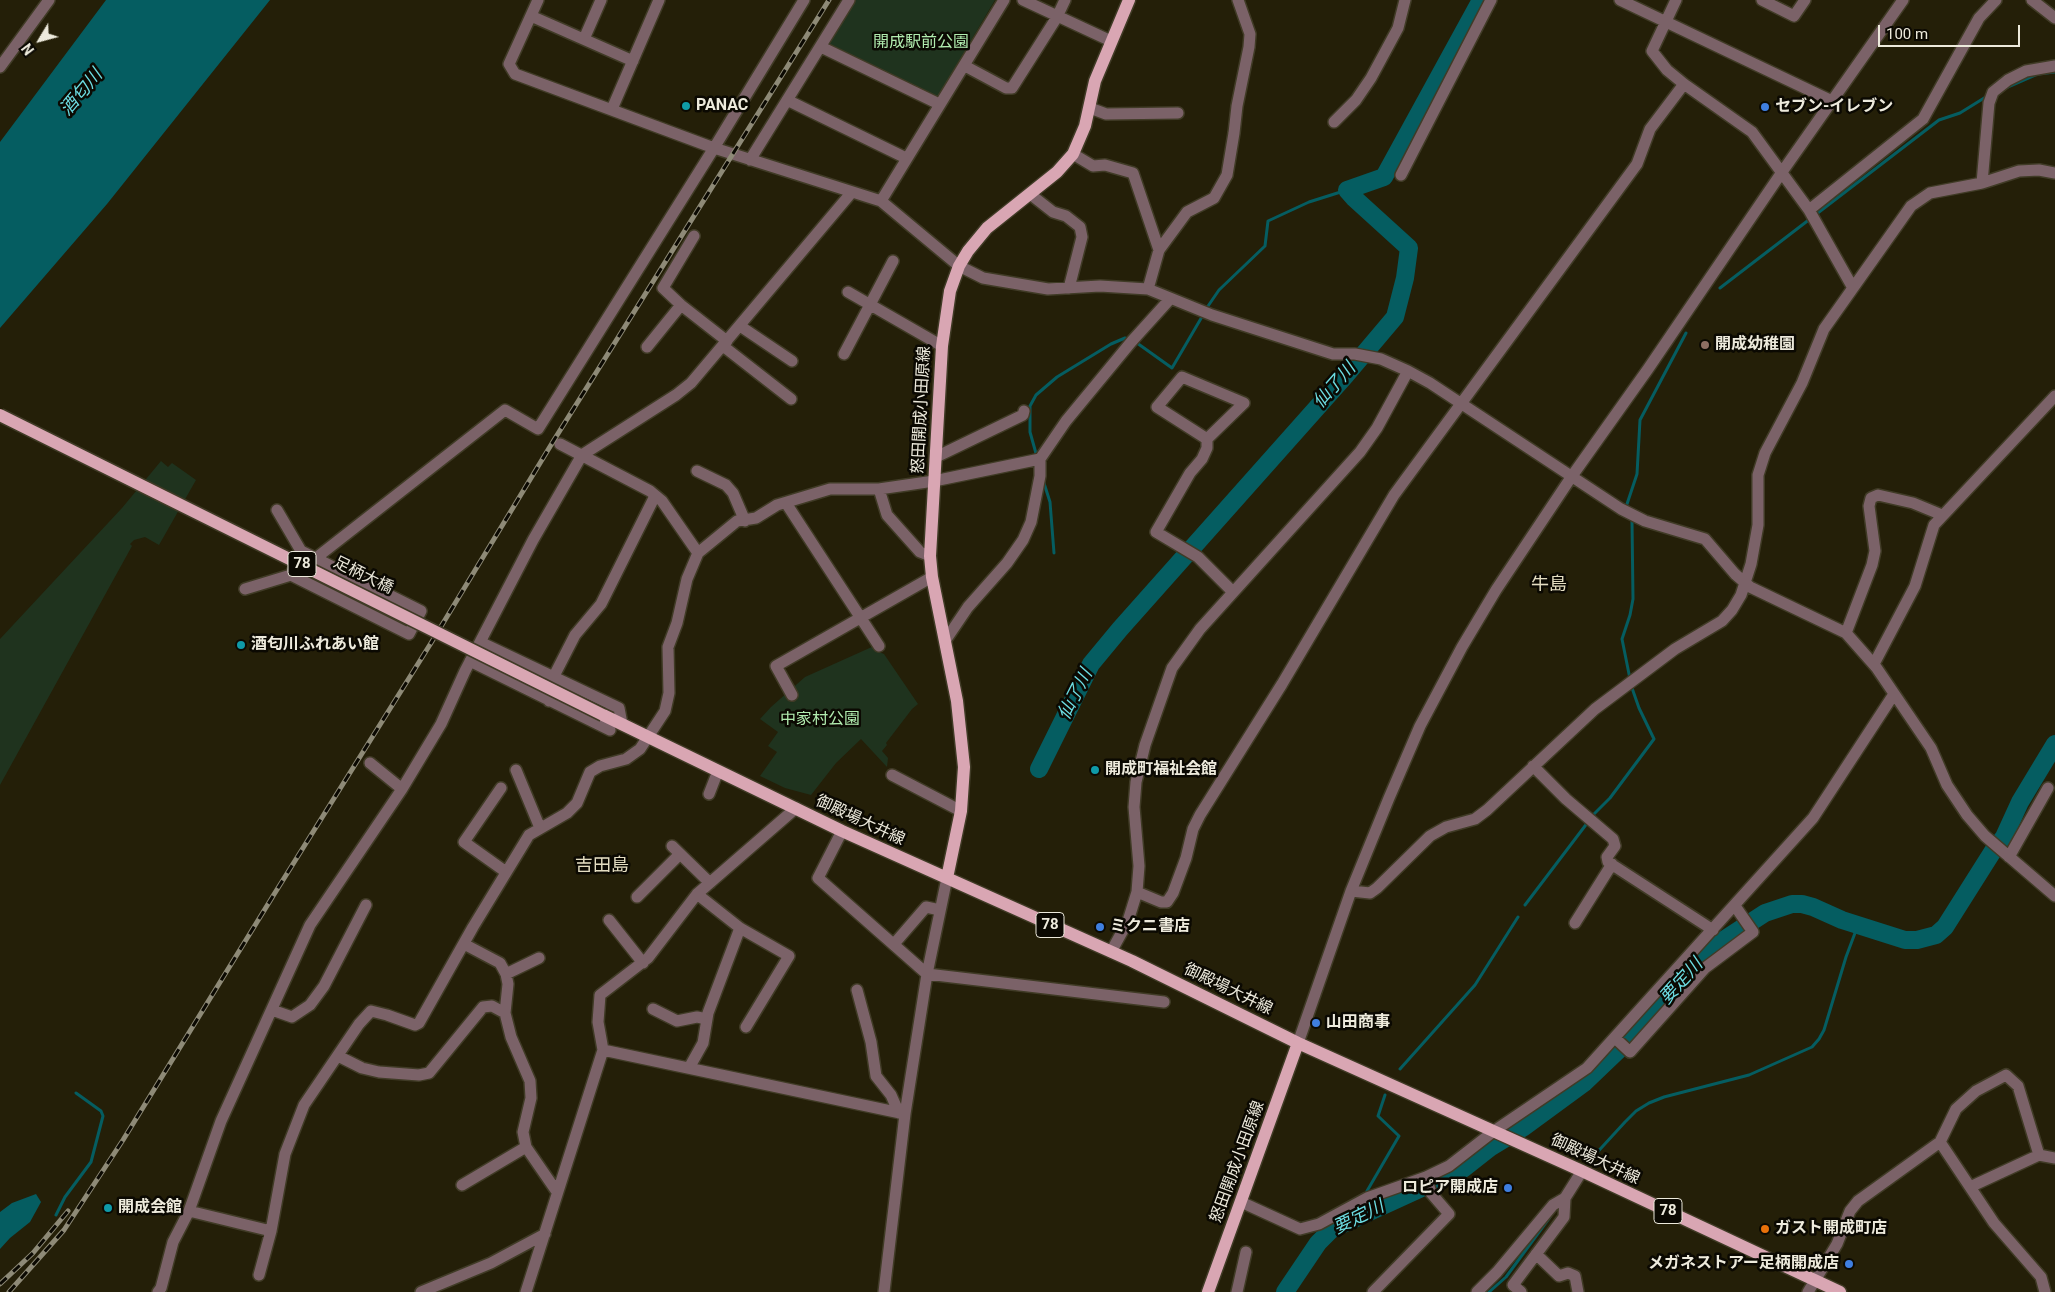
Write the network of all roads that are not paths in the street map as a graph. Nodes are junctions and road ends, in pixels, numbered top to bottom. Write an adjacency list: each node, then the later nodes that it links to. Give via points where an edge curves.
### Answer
1 (49, 0): 31 (street)
2 (538, 0): 21 (street)
3 (601, 0): 25 (street)
4 (659, 0): 28 (street)
5 (804, 0): 40 (street)
6 (849, 0): 27 (street)
7 (1004, 0): 29 (street)
8 (1023, 0): 22 (street)
9 (1065, 0): 22 (street)
10 (1129, 0): 26 (main road, 怒田開成小田原線)
11 (1238, 0): 53 (street, via 1250,34 1227,175 1214,198 1187,212)
12 (1405, 0): 39 (street, via 1398,28 1371,78 1356,100)
13 (1491, 0): 46 (street)
14 (1620, 0): 24 (street)
15 (1676, 0): 24 (street)
16 (1762, 0): 17 (street, via 1794,16)
17 (1805, 0)
18 (1903, 0): 34 (street)
19 (1996, 0): 51 (street, via 1978,18 1923,119)
20 (2032, 0): 23 (street)
21 (530, 16): 25 (street); 37 (street, via 509,64 515,74)
22 (1057, 17): 26 (street); 29 (street, via 1012,88 1006,88)
23 (2055, 18)
24 (1666, 21): 32 (street, via 1652,51); 34 (street)
25 (584, 39): 28 (street)
26 (1111, 41): 36 (main road, 怒田開成小田原線, via 1095,81)
27 (820, 47): 33 (street); 35 (street)
28 (633, 61): 37 (street)
29 (965, 66): 35 (street)
30 (2055, 66): 47 (street, via 2026,71 1993,92 1989,103)
31 (0, 67)
32 (1684, 84): 44 (street, via 1752,132); 72 (street, via 1650,129 1637,164)
33 (787, 100): 42 (street); 43 (street)
34 (1832, 101): 44 (street)
35 (939, 104): 42 (street)
36 (1090, 108): 38 (street, via 1106,114); 41 (main road, 怒田開成小田原線)
37 (612, 109): 40 (street)
38 (1178, 113)
39 (1334, 122)
40 (714, 148): 43 (street); 92 (street, via 541,432 505,410)
41 (1073, 154): 49 (main road, 怒田開成小田原線); 53 (street, via 1093,166 1106,165 1133,173)
42 (906, 158): 50 (street)
43 (750, 160): 48 (street)
44 (1782, 172): 51 (street); 81 (street)
45 (2055, 173): 47 (street, via 2019,171)
46 (1401, 174)
47 (1982, 183): 57 (street, via 1930,194 1911,206)
48 (852, 192): 50 (street); 63 (street)
49 (1030, 194): 55 (main road, 怒田開成小田原線, via 987,228); 56 (street, via 1052,212 1066,216 1080,227 1082,236)
50 (881, 201): 55 (street)
51 (1809, 210): 57 (street)
52 (694, 236): 61 (street, via 663,288)
53 (1159, 250): 58 (street)
54 (892, 261): 62 (street)
55 (959, 266): 56 (street, via 983,278 1010,284); 65 (main road, 怒田開成小田原線, via 950,291)
56 (1069, 288): 58 (street)
57 (1853, 288): 95 (street, via 1824,329 1805,377 1761,464 1757,490 1758,530)
58 (1148, 289): 60 (street)
59 (848, 292): 62 (street)
60 (1170, 299): 69 (street, via 1212,316 1333,354 1381,359); 79 (street, via 1066,421)
61 (680, 305): 64 (street); 66 (street)
62 (870, 305): 65 (street); 67 (street)
63 (740, 326): 64 (street); 68 (street)
64 (725, 344): 71 (street); 77 (street, via 691,383 676,395)
65 (942, 346): 78 (main road, 怒田開成小田原線)
66 (647, 347)
67 (844, 354)
68 (792, 362)
69 (1408, 371): 72 (street); 97 (street, via 1360,452)
70 (2055, 396): 87 (street)
71 (791, 399)
72 (1461, 405): 81 (street); 133 (street, via 1394,496 1200,814 1174,893 1167,902 1161,902)
73 (1024, 412): 78 (street)
74 (0, 414): 99 (main road, 足柄大橋 / 78, bridge)
75 (1207, 439): 75 (street, via 1157,407 1182,377 1244,402); 97 (street, via 1202,459 1190,473 1156,532 1198,557)
76 (560, 444): 77 (street)
77 (582, 455): 84 (street); 102 (street)
78 (936, 457): 82 (main road, 怒田開成小田原線)
79 (1040, 459): 82 (street); 101 (street, via 1031,522 1023,540 968,607)
80 (697, 471): 88 (street, via 726,485 733,493)
81 (1572, 476): 95 (street, via 1635,516 1705,539); 132 (street, via 1462,647 1420,726)
82 (934, 481): 83 (street); 91 (main road, 怒田開成小田原線)
83 (880, 489): 85 (street, via 830,489); 91 (street, via 887,515 920,552)
84 (655, 496): 90 (street); 106 (street, via 601,604 575,635)
85 (786, 503): 88 (street, via 756,518); 98 (street)
86 (277, 510): 89 (street)
87 (1942, 515): 100 (street, via 1913,503 1878,495 1871,498 1869,506 1875,550); 105 (street, via 1934,525 1915,586)
88 (744, 520): 90 (street, via 737,521)
89 (301, 551): 92 (street); 93 (street)
90 (698, 553): 113 (street, via 687,578 668,647 669,693 665,711)
91 (930, 556): 94 (main road, 怒田開成小田原線)
92 (316, 558): 99 (street, via 421,611)
93 (290, 575): 96 (street); 99 (street, via 409,634)
94 (932, 577): 98 (street); 101 (main road, 怒田開成小田原線)
95 (1745, 584): 100 (street); 115 (street, via 1735,606 1722,621 1675,649 1594,709)
96 (245, 589)
97 (1233, 592): 133 (street, via 1187,645 1172,668 1145,745 1134,807 1139,866)
98 (861, 618): 103 (street); 108 (street, via 776,666)
99 (416, 621): 110 (main road, 足柄大橋 / 78, bridge)
100 (1846, 633): 105 (street)
101 (945, 641): 124 (main road, 怒田開成小田原線, via 957,701 964,767)
102 (480, 642): 104 (street); 106 (street)
103 (879, 646)
104 (470, 661): 109 (street); 121 (street, via 441,724)
105 (1874, 664): 107 (street)
106 (554, 676): 109 (street); 111 (street, via 620,708)
107 (1894, 694): 127 (street, via 1931,748 1947,785 1967,815); 138 (street, via 1813,818)
108 (792, 695)
109 (549, 701): 112 (street)
110 (604, 715): 111 (main road, 御殿場大井線 / 78)
111 (622, 724): 113 (main road, 御殿場大井線 / 78)
112 (610, 730)
113 (648, 738): 117 (main road, 御殿場大井線 / 78); 125 (street, via 626,759 590,772 577,803 567,813)
114 (370, 763): 121 (street)
115 (1533, 766): 128 (street, via 1615,843 1615,848 1606,857); 132 (street, via 1475,819 1430,836 1377,888 1370,892)
116 (516, 770): 125 (street)
117 (718, 771): 122 (street); 123 (main road, 御殿場大井線 / 78)
118 (892, 775): 124 (street)
119 (501, 788): 129 (street, via 464,842)
120 (2048, 788): 127 (street)
121 (402, 789): 154 (street, via 310,925)
122 (709, 794)
123 (796, 808): 126 (main road, 御殿場大井線 / 78); 131 (street)
124 (962, 811): 130 (main road, 怒田開成小田原線)
125 (540, 828): 129 (street, via 528,835)
126 (842, 831): 130 (main road, 御殿場大井線 / 78); 145 (street, via 818,878)
127 (2006, 854): 135 (street)
128 (1612, 864): 141 (street); 143 (street)
129 (506, 872): 144 (street)
130 (947, 878): 139 (street); 146 (main road, 御殿場大井線 / 78)
131 (710, 883): 134 (street); 136 (street, via 676,850)
132 (1351, 891): 159 (street)
133 (1137, 892): 146 (street, via 1128,921)
134 (697, 894): 142 (street); 148 (street)
135 (2055, 896)
136 (637, 897)
137 (366, 905): 154 (street, via 324,986 310,1005 292,1017)
138 (1735, 906): 143 (street); 158 (street, via 1753,932 1705,968 1630,1052)
139 (940, 910): 145 (street, via 926,908); 150 (street)
140 (609, 920): 148 (street)
141 (1575, 923)
142 (740, 928): 156 (street); 157 (street, via 789,956)
143 (1713, 930): 158 (street)
144 (464, 944): 149 (street, via 500,963); 161 (street, via 419,1023 415,1026 371,1011)
145 (894, 944): 150 (street)
146 (1111, 952): 159 (main road, 御殿場大井線 / 78)
147 (539, 958): 149 (street)
148 (643, 963): 160 (street, via 600,995 598,1022)
149 (506, 974): 155 (street)
150 (927, 974): 152 (street); 163 (street)
151 (858, 990): 163 (street, via 876,1076)
152 (1164, 1002)
153 (653, 1009): 156 (street, via 677,1021 697,1017)
154 (272, 1010): 176 (street, via 221,1121)
155 (505, 1013): 161 (street, via 492,1006 483,1007 429,1073 379,1072); 166 (street, via 511,1037 530,1081 531,1098 523,1132)
156 (707, 1019): 162 (street, via 703,1043)
157 (746, 1027)
158 (1617, 1040): 164 (street, via 1588,1068)
159 (1298, 1043): 164 (main road, 御殿場大井線 / 78); 175 (main road, 怒田開成小田原線)
160 (603, 1050): 162 (street); 173 (street)
161 (338, 1056): 177 (street, via 304,1105 285,1154)
162 (689, 1068): 163 (street)
163 (902, 1114): 187 (street)
164 (1496, 1132): 169 (main road, 御殿場大井線 / 78); 170 (street)
165 (1940, 1142): 167 (street, via 1956,1109 2006,1075 2018,1086); 172 (street); 182 (street, via 1858,1201)
166 (526, 1147): 171 (street); 173 (street)
167 (2039, 1155): 168 (street); 172 (street)
168 (2055, 1158)
169 (1582, 1171): 174 (street); 182 (main road, 御殿場大井線 / 78)
170 (1426, 1179): 175 (street, via 1366,1198 1319,1224 1300,1229); 189 (street, via 1431,1193 1450,1214)
171 (462, 1184)
172 (1970, 1187): 195 (street, via 1994,1223 2041,1277)
173 (557, 1192): 178 (street)
174 (1565, 1198): 180 (street, via 1564,1217); 190 (street, via 1553,1205)
175 (1241, 1202): 183 (main road, 怒田開成小田原線)
176 (189, 1211): 177 (street); 184 (street, via 173,1242)
177 (271, 1231): 181 (street)
178 (545, 1234): 185 (street, via 491,1263); 186 (street)
179 (1246, 1252): 188 (street)
180 (1536, 1254): 191 (street, via 1513,1285); 192 (street, via 1559,1276 1568,1273 1575,1276)
181 (259, 1275)
182 (1816, 1281): 193 (street); 194 (main road, 御殿場大井線 / 78)
183 (1211, 1291)
184 (158, 1292)
185 (421, 1292)
186 (526, 1292)
187 (884, 1292)
188 (1237, 1292)
189 (1373, 1292)
190 (1477, 1292)
191 (1520, 1292)
192 (1578, 1292)
193 (1808, 1292)
194 (1840, 1292)
195 (2045, 1292)

